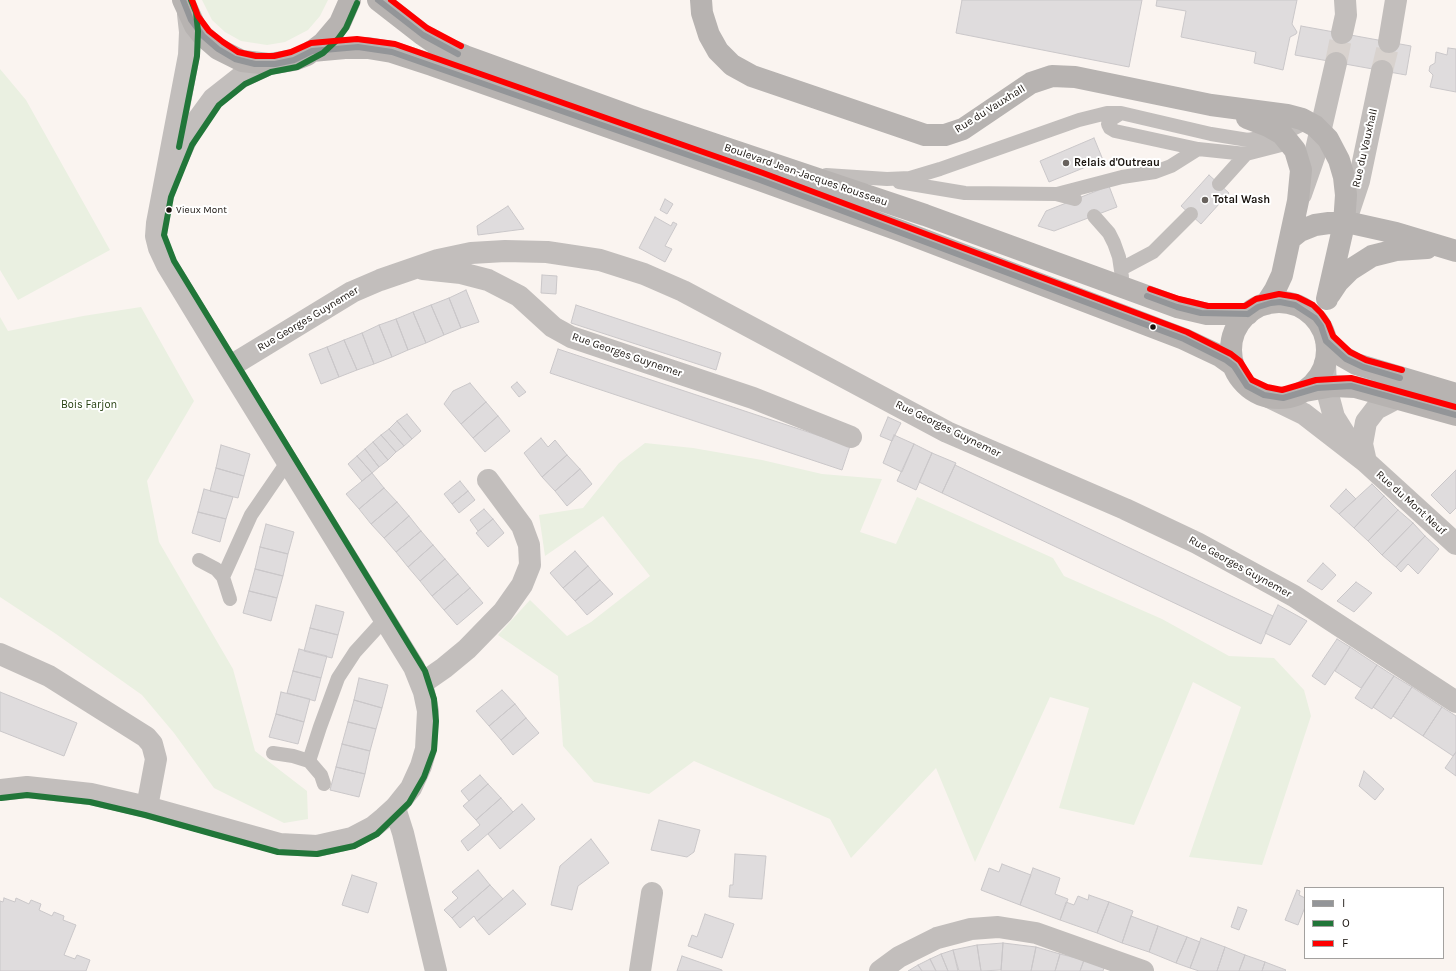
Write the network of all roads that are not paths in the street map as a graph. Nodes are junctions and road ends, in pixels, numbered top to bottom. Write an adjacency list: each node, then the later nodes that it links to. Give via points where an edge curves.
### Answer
1 (350, 0): 9 (main road, via 336,29)
2 (378, 0): 19 (main road, Boulevard Jean-Jacques Rousseau, via 423,35 454,52 642,120)
3 (701, 0): 13 (main road, Rue du Vauxhall, via 709,35 718,51 732,65 752,76 925,135 945,135 963,129 1031,83 1052,76 1075,77)
4 (1345, 0): 7 (street, via 1346,15)
5 (1396, 0): 8 (street)
6 (184, 4): 11 (main road, via 203,36 218,49 242,61); 23 (street, via 190,43 188,67 174,125)
7 (1342, 33)
8 (1389, 42)
9 (312, 51): 11 (main road, via 288,62); 37 (main road, Boulevard Jean-Jacques Rousseau, via 368,48 392,52 432,65 901,231 1184,339 1220,356)
10 (1336, 62): 15 (street, via 1326,108)
11 (269, 64): 23 (street, via 241,77 213,98 185,141)
12 (1382, 71): 28 (street, Rue du Vauxhall, via 1359,181)
13 (1211, 105): 15 (main road, Rue du Vauxhall, via 1287,115); 16 (main road, Rue du Vauxhall, via 1262,123)
14 (1121, 113): 16 (lane, via 1248,140); 17 (lane, via 1110,120 1110,128); 20 (lane, via 1101,114 1079,120 940,170 910,178)
15 (1315, 126): 16 (lane); 25 (street, via 1312,163); 28 (main road, Rue du Vauxhall, via 1332,146 1342,168 1346,195)
16 (1286, 138): 18 (lane); 25 (main road, via 1298,156 1301,170)
17 (1198, 149): 18 (lane); 22 (lane, via 1172,166 1160,170)
18 (1246, 154): 21 (lane)
19 (804, 174): 20 (lane); 32 (main road, Boulevard Jean-Jacques Rousseau, via 956,226)
20 (887, 179): 22 (lane, via 965,193)
21 (1219, 184)
22 (1056, 194): 24 (lane)
23 (163, 195): 38 (street, via 156,223 159,248)
24 (1075, 199)
25 (1298, 201): 29 (main road)
26 (1191, 214): 32 (lane, via 1153,252)
27 (1094, 216): 32 (lane, via 1114,243)
28 (1344, 224): 29 (main road, via 1314,225); 30 (main road, via 1357,224 1396,233); 33 (main road, Rue du Vauxhall)
29 (1290, 238): 34 (main road, via 1280,281)
30 (1450, 250): 33 (main road, via 1396,250 1372,256 1342,278)
31 (412, 268): 38 (street, Rue Georges Guynemer, via 338,300); 45 (street, Rue Georges Guynemer, via 461,273 488,280 519,296 553,327 571,336 753,398); 56 (street, Rue Georges Guynemer, via 471,253 525,251 600,260 658,280 947,432 1150,520 1238,564 1294,596)
32 (1122, 278): 34 (main road, Boulevard Jean-Jacques Rousseau, via 1193,311 1207,314)
33 (1327, 299): 35 (main road, Rue du Vauxhall)
34 (1257, 309): 35 (main road, via 1280,302 1300,307 1312,315); 37 (main road, via 1238,325 1233,338)
35 (1325, 336): 36 (main road); 41 (main road, via 1342,356 1356,364)
36 (1325, 364): 39 (street, Rue du Mont Neuf); 40 (main road, via 1320,376)
37 (1234, 366): 42 (main road, via 1248,386)
38 (229, 367): 46 (street)
39 (1326, 387): 40 (main road); 43 (main road, via 1355,387); 47 (street, Rue du Mont Neuf, via 1339,427)
40 (1305, 391): 42 (main road, via 1287,397)
41 (1456, 394)
42 (1268, 397): 47 (street, Rue du Mont Neuf, via 1304,414)
43 (1397, 398): 44 (main road); 47 (street, Rue du Mont Neuf, via 1376,409 1366,422 1362,444)
44 (1456, 415)
45 (851, 437)
46 (288, 461): 51 (lane, via 251,515); 53 (street)
47 (1366, 462): 49 (street, Rue du Mont Neuf)
48 (488, 480): 55 (street, via 522,526 529,545 530,565 522,585 503,612 466,649)
49 (1456, 544)
50 (199, 560): 51 (lane, via 216,569)
51 (223, 577): 52 (lane)
52 (230, 599)
53 (385, 619): 55 (street, via 414,667); 58 (lane, via 355,652 338,678)
54 (0, 654): 63 (street, via 49,676 146,737 152,744 156,760)
55 (421, 684): 64 (street, via 428,711 426,749 410,788)
56 (1456, 702)
57 (273, 753): 58 (lane)
58 (309, 761): 60 (lane)
59 (0, 773): 61 (street)
60 (324, 784)
61 (27, 787): 62 (street); 63 (street, via 91,794)
62 (0, 790)
63 (147, 807): 64 (street, via 280,844 305,846 329,844 352,838 373,827)
64 (395, 808): 66 (street)
65 (652, 893): 67 (street)
66 (436, 971)
67 (640, 971)
68 (880, 971): 69 (street, via 910,951 948,934 986,927 1010,928 1058,940)
69 (1143, 971)

